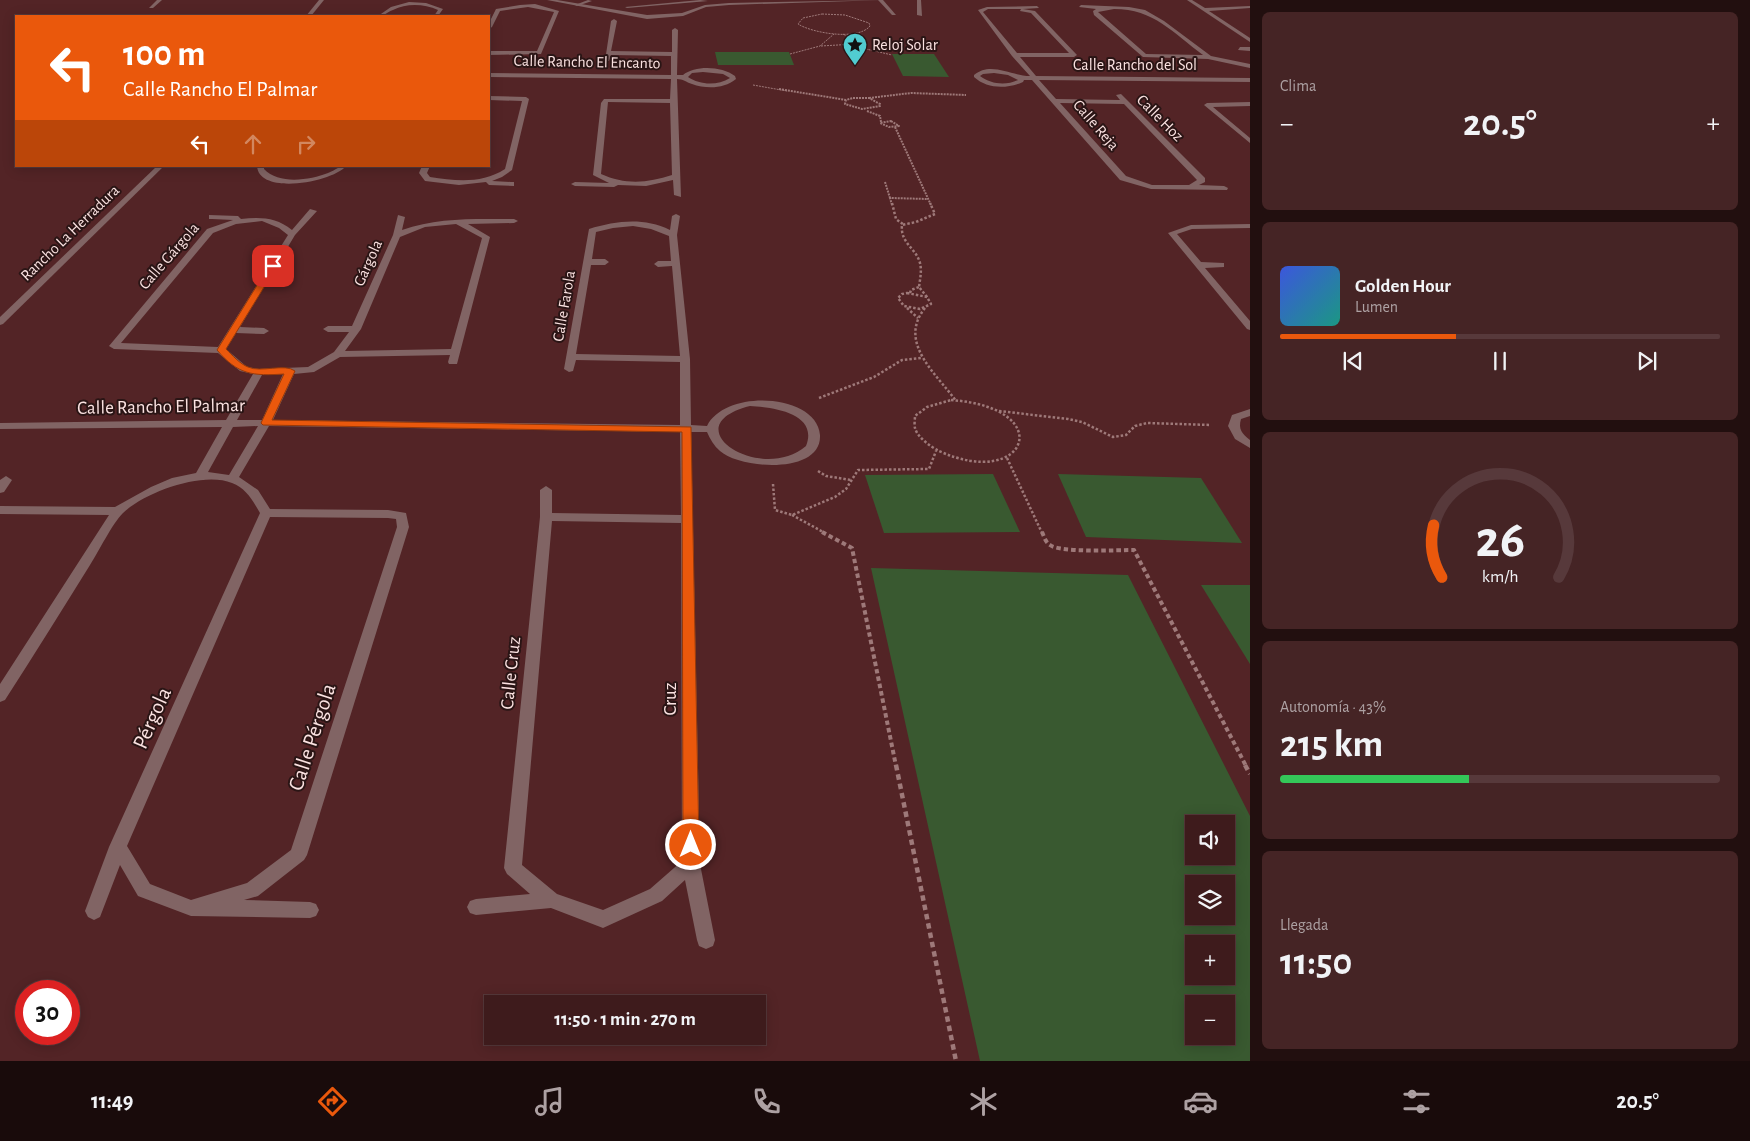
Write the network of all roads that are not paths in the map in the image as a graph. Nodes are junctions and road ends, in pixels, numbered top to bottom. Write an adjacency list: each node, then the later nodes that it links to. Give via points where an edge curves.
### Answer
1 (160, 0): 16 (street)
2 (322, 0): 26 (street)
3 (549, 0): 14 (street)
4 (588, 0): 5 (street, via 642,8); 14 (street)
5 (714, 0)
6 (880, 0): 14 (street, via 729,4 664,16 632,15); 24 (street)
7 (919, 0): 29 (street)
8 (1189, 0): 23 (street)
9 (444, 2): 21 (street)
10 (386, 3): 11 (street)
11 (418, 4): 21 (street); 27 (street, via 394,6)
12 (500, 4): 22 (street)
13 (1139, 4): 25 (street)
14 (577, 5)
15 (1081, 6): 20 (street)
16 (150, 7)
17 (1002, 7): 18 (street, Calle Reja); 31 (street, Calle Reja); 47 (street, Calle Reja, via 980,11 987,15)
18 (1037, 7)
19 (1250, 7): 23 (street)
20 (1105, 8): 25 (street); 35 (street, via 1095,11)
21 (441, 9): 28 (street)
22 (498, 10): 38 (street); 45 (street, via 534,5 557,11 539,52)
23 (1204, 10): 33 (street)
24 (894, 14)
25 (1150, 14): 32 (street); 41 (street)
26 (309, 15)
27 (381, 15)
28 (437, 15)
29 (920, 15)
30 (1023, 15): 31 (street)
31 (1036, 15): 47 (street, via 1074,55)
32 (1139, 16)
33 (1213, 16): 34 (street); 40 (street)
34 (1230, 16)
35 (1099, 17): 36 (street); 48 (street, via 1145,56)
36 (1112, 17)
37 (614, 22): 46 (street, via 607,56)
38 (490, 25)
39 (675, 30): 46 (street)
40 (1250, 40)
41 (1197, 48): 42 (street); 48 (street)
42 (1206, 49)
43 (1240, 49): 44 (street)
44 (1250, 49)
45 (490, 53)
46 (674, 54): 51 (street)
47 (1014, 54): 54 (street, Calle Reja)
48 (1208, 57): 49 (street)
49 (1249, 66)
50 (490, 75): 51 (street, Calle Rancho El Encanto)
51 (674, 77): 52 (street, Calle Rancho El Encanto); 58 (street)
52 (684, 77): 52 (street, via 700,84 717,84 730,81 732,76 718,70 696,70)
53 (1020, 78): 53 (street, via 1021,81 1014,84 995,84 976,76 981,72 994,71); 54 (street, Calle Rancho del Sol)
54 (1034, 78): 55 (street, Calle Rancho del Sol); 59 (street, Calle Reja)
55 (1250, 80)
56 (1119, 95): 60 (street)
57 (490, 98): 69 (street, via 526,99 508,170 501,176)
58 (673, 100): 67 (street); 72 (street, via 604,102 597,175)
59 (1055, 101): 60 (street, Calle Hoz); 73 (street, Calle Reja, via 1123,178 1151,186)
60 (1125, 102): 73 (street, Calle Hoz, via 1202,180)
61 (1250, 104): 62 (street, via 1207,104)
62 (1250, 141)
63 (160, 167): 95 (street, Rancho La Herradura)
64 (260, 167): 66 (street, via 265,176 278,181 306,180)
65 (426, 167): 69 (street, via 423,173 428,179)
66 (341, 168): 68 (street)
67 (676, 176): 72 (street, via 653,184); 75 (street)
68 (338, 182)
69 (467, 182): 70 (street)
70 (511, 184)
71 (575, 184): 72 (street)
72 (629, 185)
73 (1191, 187): 74 (street)
74 (1224, 188)
75 (678, 195)
76 (313, 211): 85 (street)
77 (676, 216): 87 (street)
78 (212, 217): 80 (street)
79 (401, 217): 86 (street)
80 (263, 219): 85 (street, Calle Gárgola, via 282,226); 101 (street, Calle Gárgola, via 235,222 210,231 114,346)
81 (514, 221): 82 (street, Gárgola)
82 (452, 222): 86 (street, Gárgola, via 424,225); 102 (street, Gárgola, via 486,237 454,357)
83 (1218, 226): 84 (street); 88 (street); 93 (street, via 1191,227 1172,233)
84 (1250, 226)
85 (292, 234): 98 (street)
86 (397, 234): 97 (street, Gárgola)
87 (674, 235): 89 (street, Calle Farola, via 658,227 636,223 606,226 592,231); 91 (street)
88 (1250, 235)
89 (586, 262): 90 (street); 103 (street, Calle Farola)
90 (604, 262)
91 (676, 263): 92 (street); 104 (street)
92 (658, 264)
93 (1198, 265): 94 (street); 96 (street)
94 (1222, 265)
95 (0, 322)
96 (1250, 327)
97 (356, 329): 100 (street); 102 (street, Gárgola)
98 (235, 330): 99 (street); 101 (street)
99 (264, 330)
100 (328, 330)
101 (221, 350): 107 (street, via 244,369)
102 (338, 354): 106 (street, Gárgola, via 310,370)
103 (570, 357): 104 (street, Calle Farola); 105 (street)
104 (685, 359): 112 (street)
105 (569, 368)
106 (290, 371): 107 (street, Gárgola); 110 (street)
107 (259, 372): 109 (street)
108 (1250, 412): 114 (street, via 1236,417 1233,423 1234,430)
109 (230, 423): 110 (street, Calle Rancho El Palmar); 111 (street, Calle Rancho El Palmar); 115 (street)
110 (266, 423): 112 (street, Calle Rancho El Palmar); 116 (street)
111 (0, 426)
112 (687, 429): 113 (street, Calle Rancho El Palmar); 122 (street, Cruz)
113 (712, 429): 113 (street, via 716,442 727,451 756,462 788,460 806,451 814,439 814,430 798,413 767,403 734,407 722,413 714,421)
114 (1250, 445)
115 (200, 476): 116 (street); 119 (street, via 165,483 138,496)
116 (226, 477): 120 (street, via 250,488)
117 (546, 490): 121 (street)
118 (0, 510): 119 (street)
119 (118, 511): 123 (street)
120 (266, 513): 124 (street, Pérgola); 128 (street, Calle Pérgola, via 388,514 402,516 403,527 298,855 252,890)
121 (546, 517): 122 (street); 126 (street, Calle Cruz, via 512,868)
122 (688, 519): 125 (street, Cruz)
123 (0, 696)
124 (118, 846): 128 (street, via 144,890); 130 (street, Pérgola)
125 (691, 864): 126 (street, Calle Cruz, via 656,895 603,919); 131 (street, Cruz)
126 (552, 900): 127 (street)
127 (476, 907)
128 (191, 908): 129 (street)
129 (310, 910)
130 (94, 911)
131 (706, 940)

